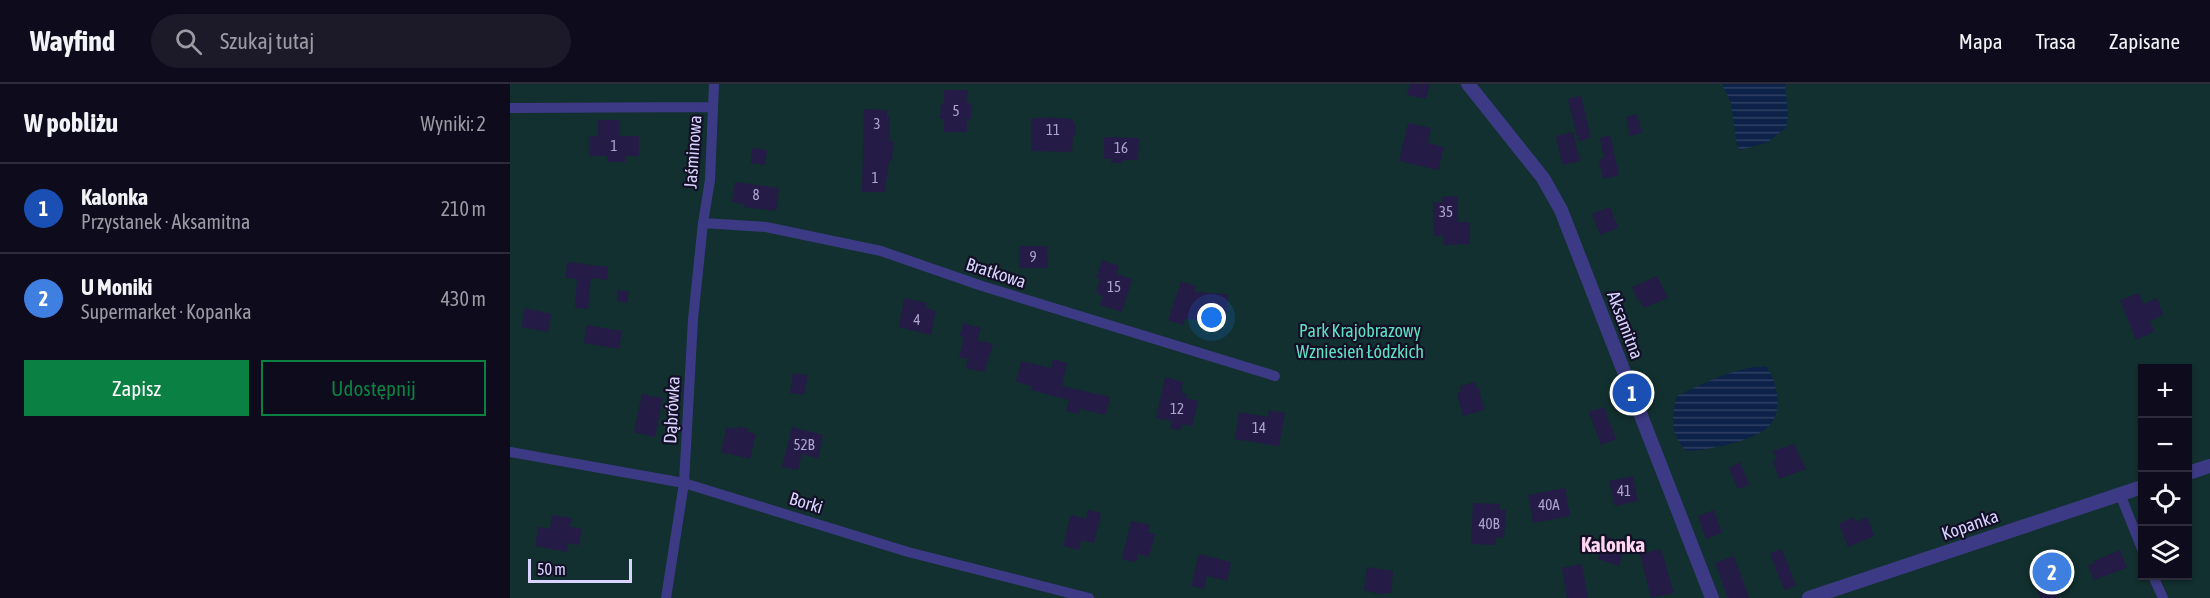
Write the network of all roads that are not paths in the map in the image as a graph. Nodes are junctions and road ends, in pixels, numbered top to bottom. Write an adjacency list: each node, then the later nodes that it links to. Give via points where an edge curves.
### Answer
1 (714, 84): 3 (street, Jaśminowa)
2 (1468, 84): 17 (street, Aksamitna, via 1543,178 1561,210)
3 (713, 107): 4 (street); 5 (street, Jaśminowa, via 710,180)
4 (510, 108)
5 (703, 223): 6 (street, Bratkowa, via 766,227 881,252); 10 (street, Dąbrówka)
6 (1275, 376)
7 (510, 452): 10 (street, Borki)
8 (2210, 466): 9 (street)
9 (2190, 472)
10 (684, 483): 15 (street, Dąbrówka); 16 (street, Borki, via 908,552)
11 (2138, 488): 12 (street, Kopanka)
12 (2120, 494): 13 (street); 18 (street, Kopanka)
13 (2138, 539)
14 (2155, 580): 19 (street)
15 (666, 598)
16 (1089, 598)
17 (1712, 598)
18 (1809, 598)
19 (2163, 598)

